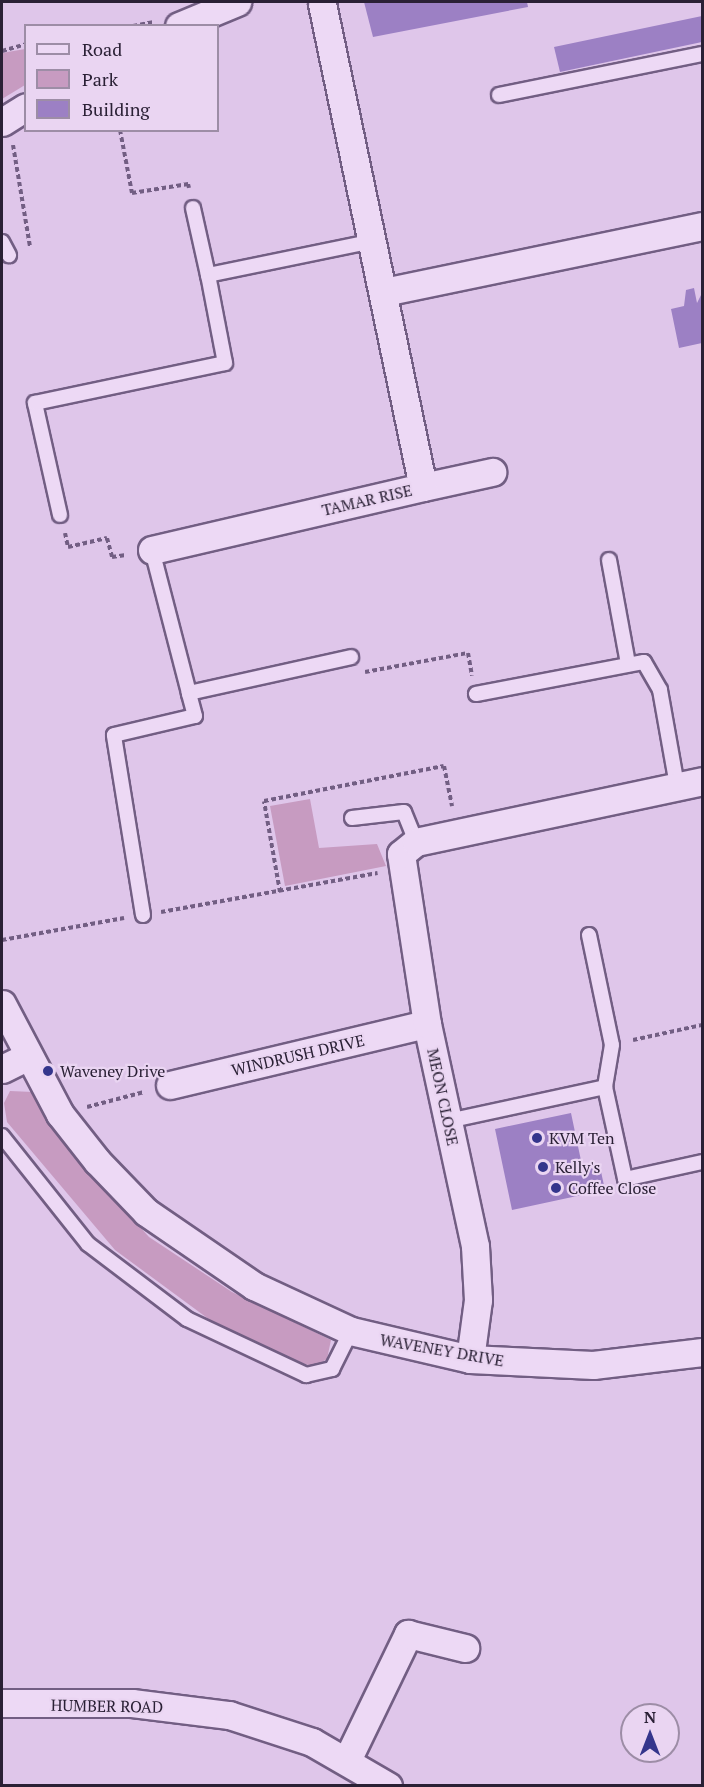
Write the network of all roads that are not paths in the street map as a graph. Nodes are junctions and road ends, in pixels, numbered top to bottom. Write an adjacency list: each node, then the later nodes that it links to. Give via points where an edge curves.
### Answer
1 (237, 2): 3 (street)
2 (322, 2): 8 (street, TAMAR RISE)
3 (184, 24)
4 (702, 54): 5 (lane)
5 (499, 95)
6 (193, 208): 11 (lane)
7 (702, 226): 12 (street)
8 (374, 241): 11 (lane); 12 (street, TAMAR RISE)
9 (2, 242): 10 (lane)
10 (9, 255)
11 (208, 275): 15 (lane, via 225,363 35,404)
12 (384, 292): 14 (street, TAMAR RISE)
13 (492, 472): 14 (street)
14 (423, 488): 16 (street, TAMAR RISE)
15 (60, 515)
16 (152, 550): 20 (lane)
17 (609, 560): 19 (lane)
18 (351, 657): 20 (lane)
19 (628, 664): 21 (lane); 22 (lane, via 644,662 660,690)
20 (189, 693): 25 (lane, via 195,716 114,735)
21 (476, 694)
22 (689, 783): 24 (street)
23 (352, 818): 24 (lane, via 404,812)
24 (416, 842): 28 (street, MEON CLOSE, via 401,854 399,869)
25 (143, 915)
26 (589, 935): 32 (lane, via 612,1045)
27 (2, 1004): 29 (street, WAVENEY DRIVE)
28 (427, 1024): 31 (street, WINDRUSH DRIVE); 33 (street, MEON CLOSE)
29 (27, 1057): 30 (street); 36 (street, WAVENEY DRIVE, via 60,1114 146,1212 191,1247 254,1286)
30 (2, 1069)
31 (170, 1085)
32 (605, 1087): 33 (lane); 35 (lane, via 625,1179)
33 (448, 1121): 38 (street, MEON CLOSE, via 478,1272)
34 (2, 1136): 36 (lane, via 87,1244 187,1319 306,1375 332,1369)
35 (702, 1162)
36 (351, 1331): 38 (street, WAVENEY DRIVE)
37 (702, 1352): 38 (street, WAVENEY DRIVE, via 594,1365)
38 (470, 1359)
39 (465, 1648): 41 (street, via 408,1635)
40 (2, 1703): 41 (street, HUMBER ROAD, via 194,1710 274,1728)
41 (348, 1758): 42 (street, HUMBER ROAD)
42 (388, 1785)

